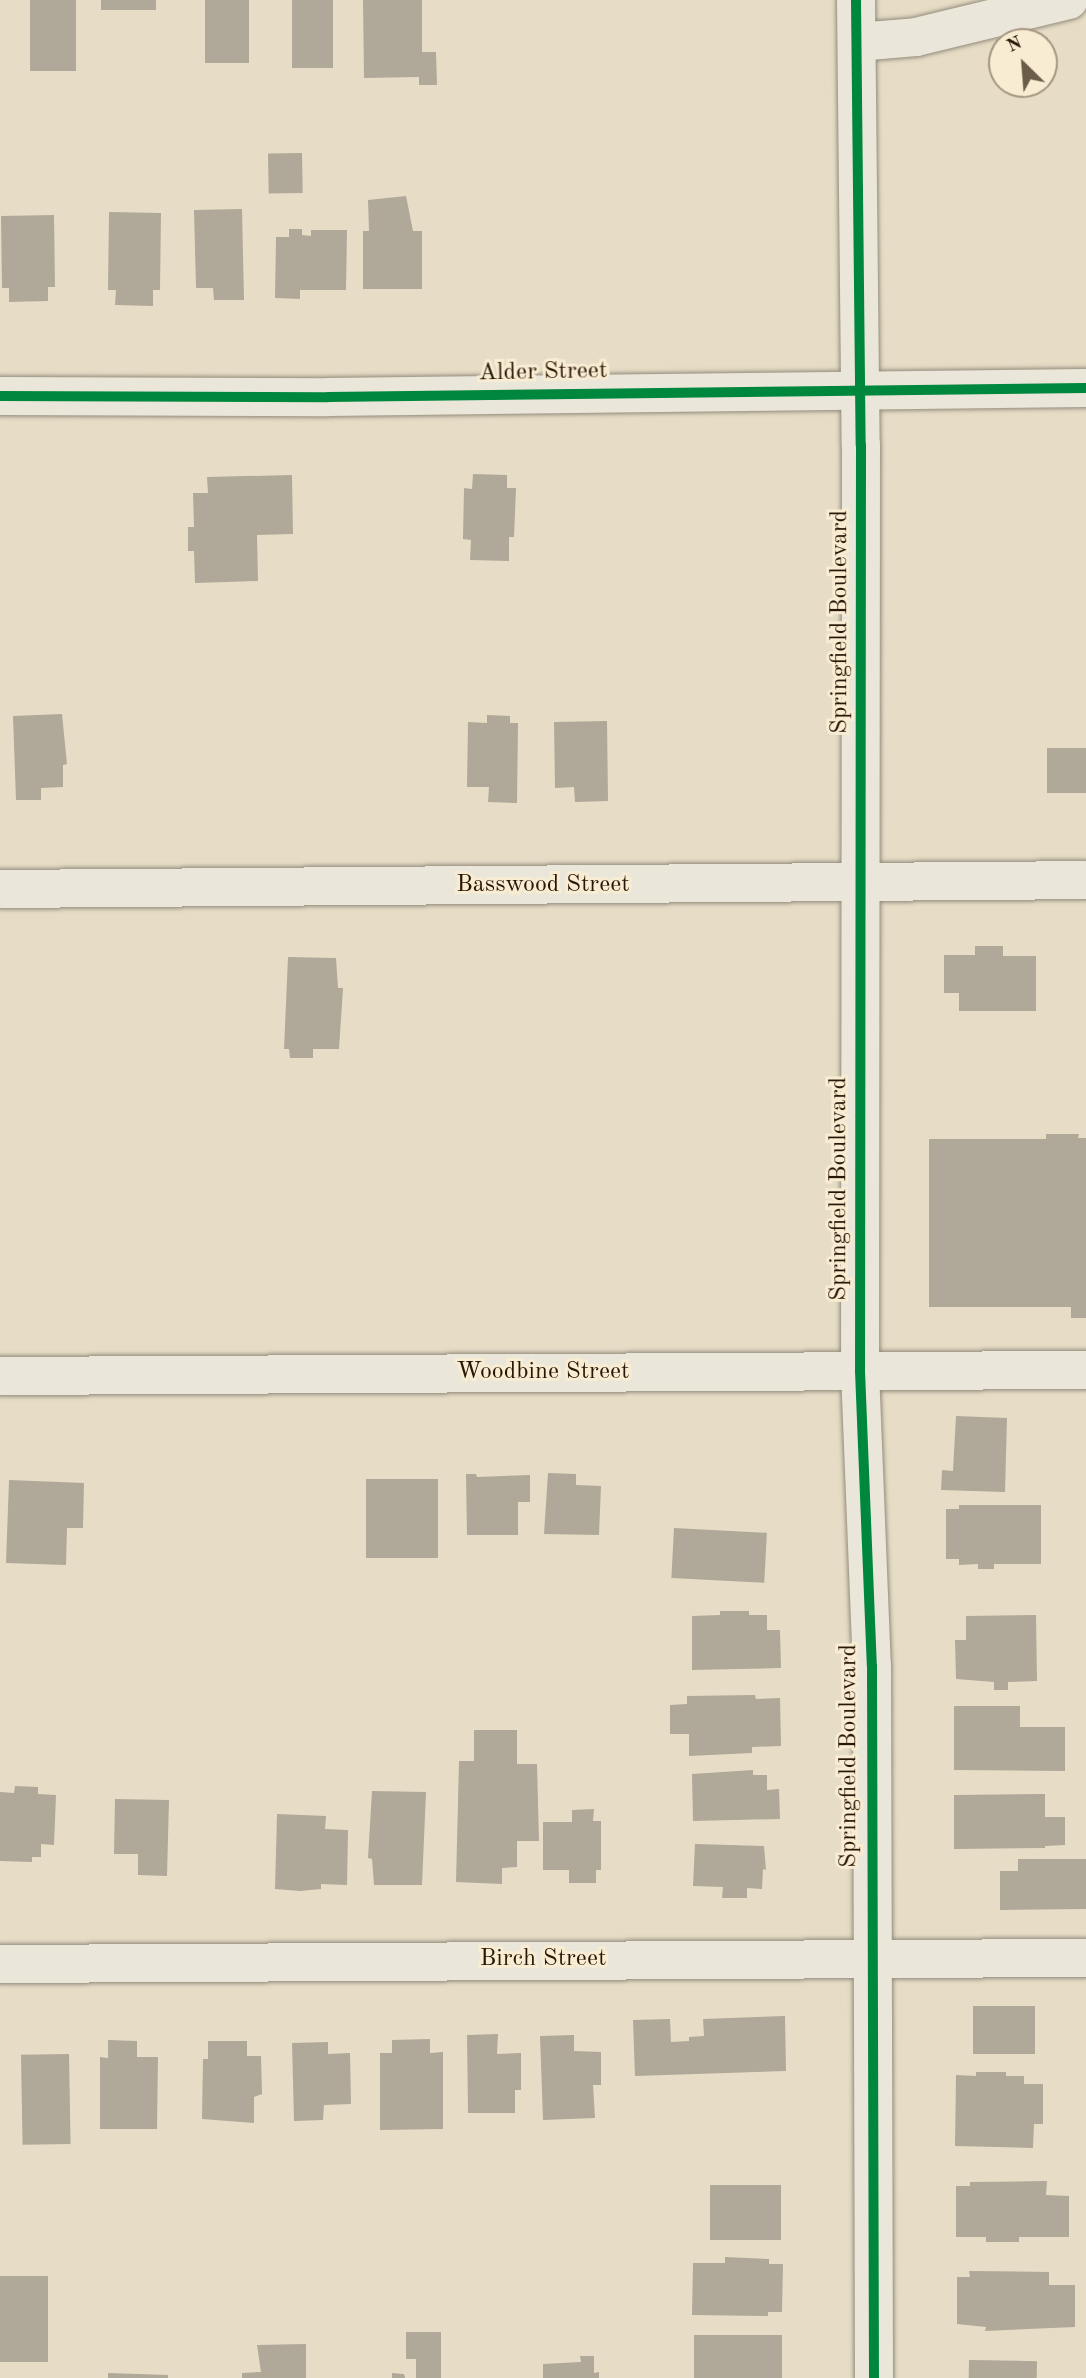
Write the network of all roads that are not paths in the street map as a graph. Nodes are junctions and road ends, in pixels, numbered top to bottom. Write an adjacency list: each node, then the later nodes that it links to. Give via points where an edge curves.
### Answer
1 (856, 0): 3 (street, Springfield Boulevard)
2 (1069, 0): 3 (street, via 916,37)
3 (857, 42): 5 (street, Springfield Boulevard)
4 (1086, 388): 5 (street, Alder Street)
5 (861, 389): 6 (street, Alder Street, via 328,397); 8 (street, Springfield Boulevard)
6 (0, 396)
7 (1086, 880): 8 (street, Basswood Street)
8 (862, 882): 9 (street, Basswood Street); 11 (street, Springfield Boulevard)
9 (0, 889)
10 (1086, 1370): 11 (street, Woodbine Street)
11 (860, 1371): 12 (street, Woodbine Street); 13 (street, Springfield Boulevard, via 872,1666)
12 (0, 1376)
13 (872, 1958): 14 (street, Birch Street); 15 (street, Birch Street); 16 (street, Springfield Boulevard)
14 (1086, 1958)
15 (0, 1964)
16 (874, 2378)

